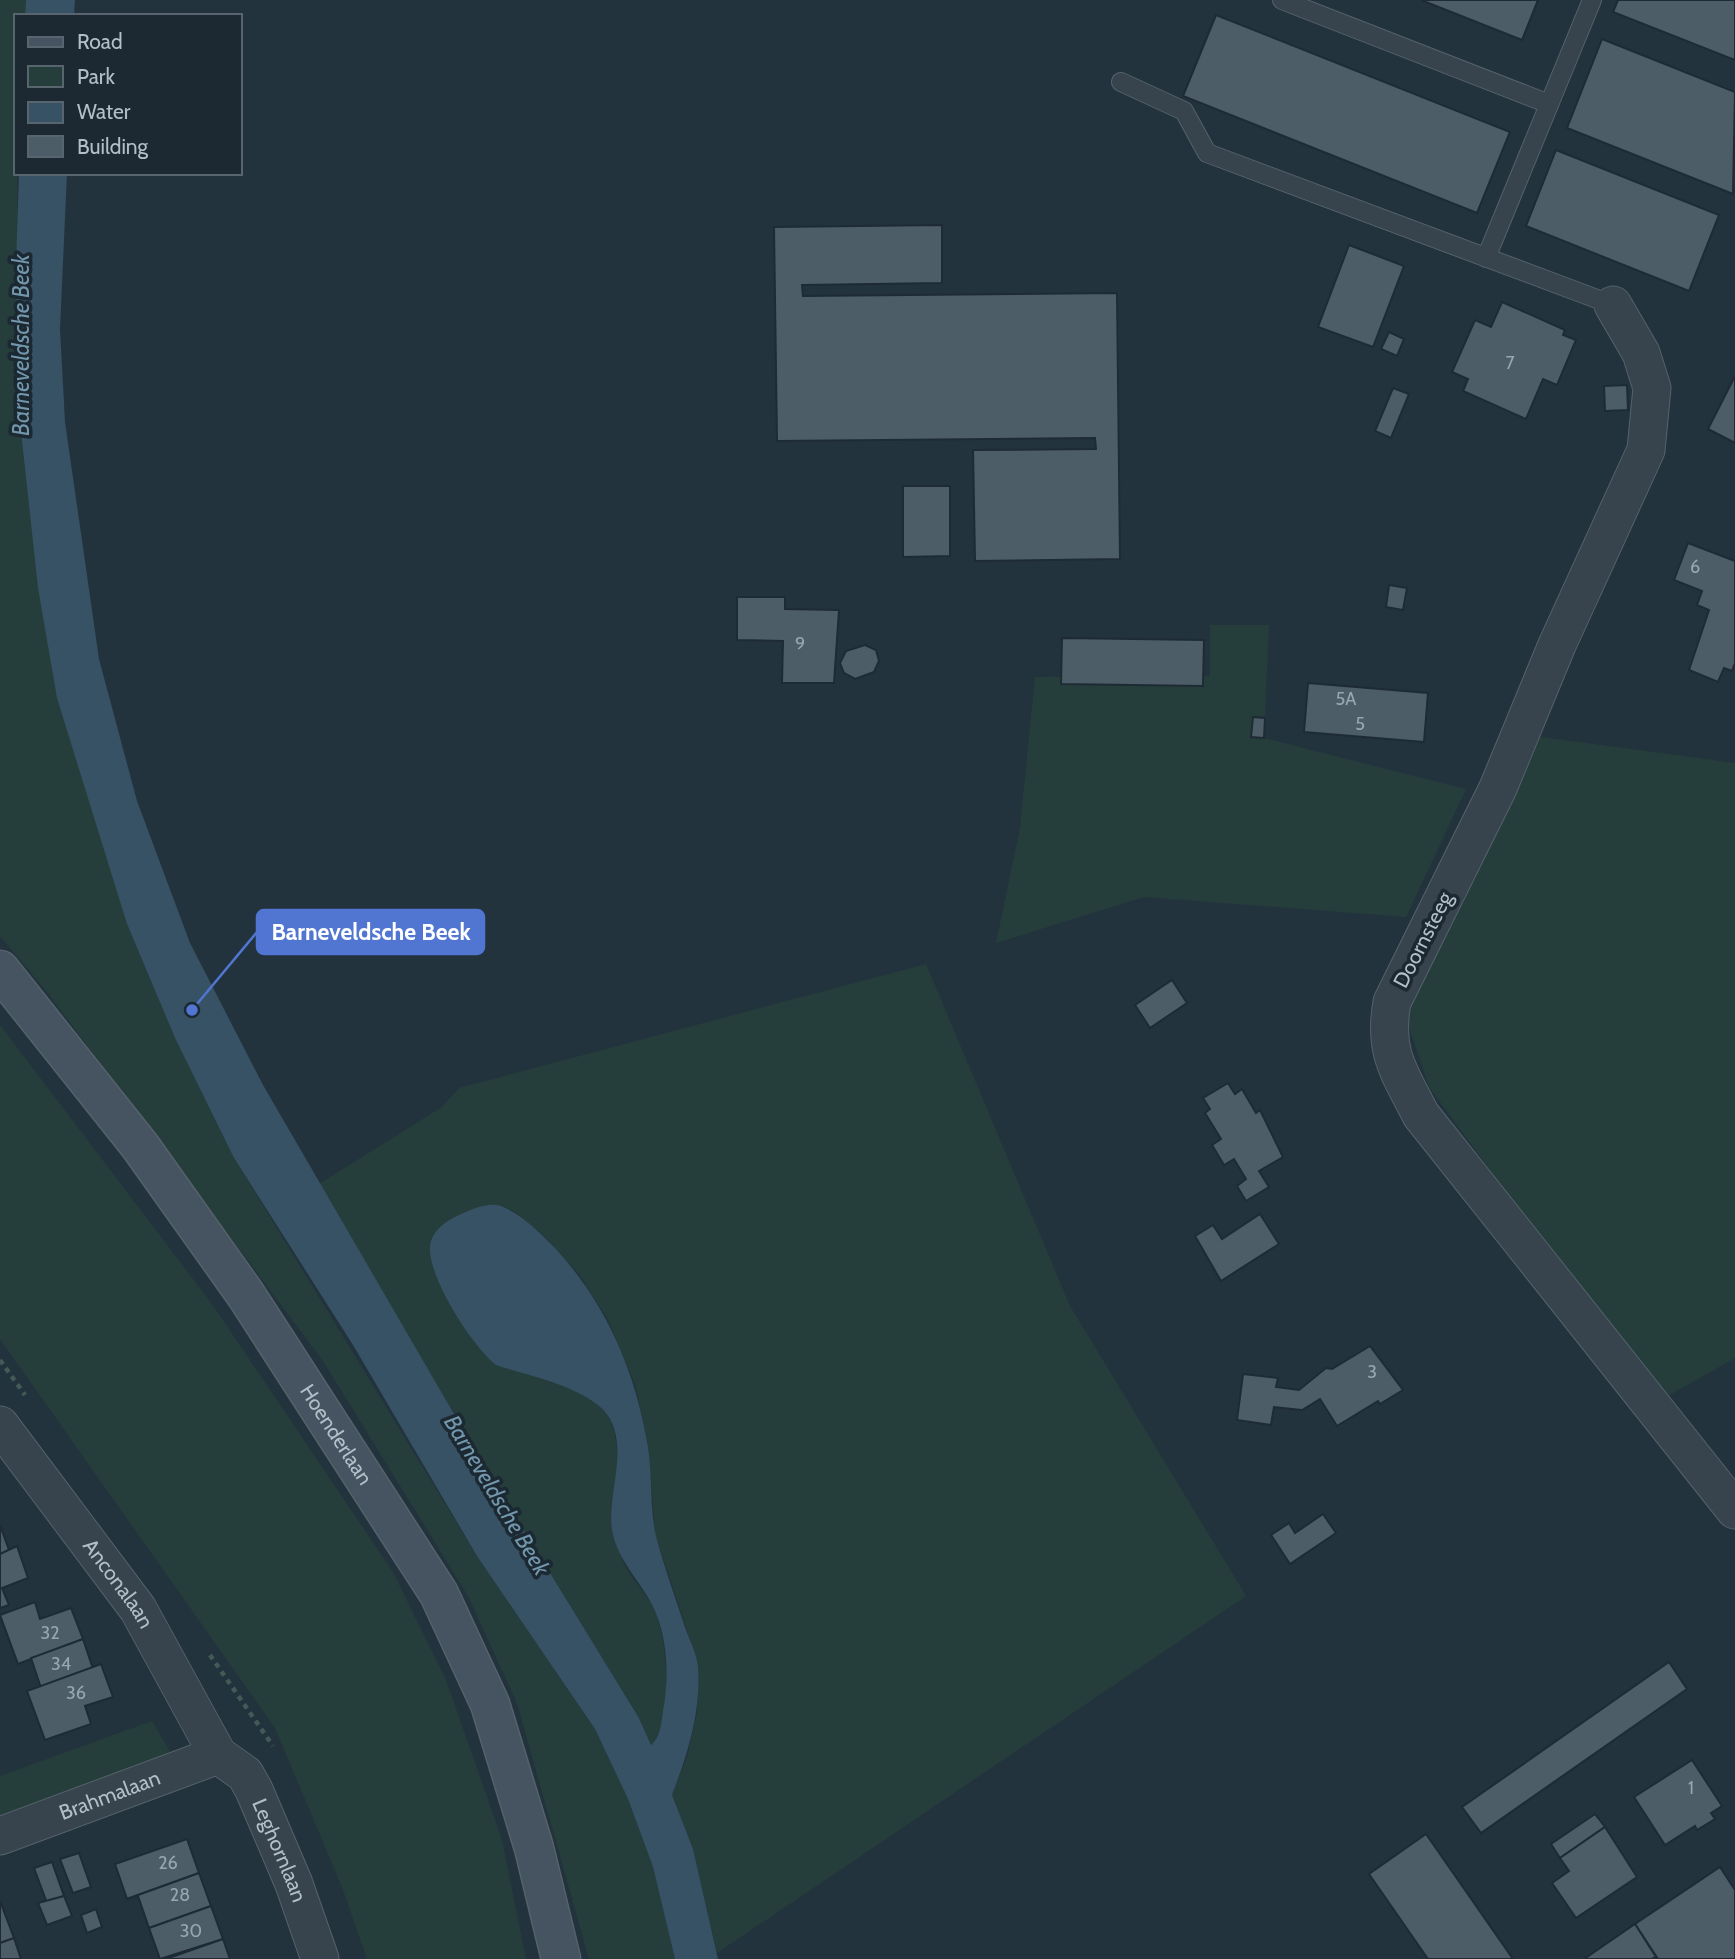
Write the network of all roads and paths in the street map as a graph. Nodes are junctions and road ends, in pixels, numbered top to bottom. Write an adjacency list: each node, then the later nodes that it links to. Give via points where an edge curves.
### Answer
1 (1282, 0): 4 (lane)
2 (1592, 0): 4 (lane)
3 (1121, 82): 5 (lane, via 1184,111 1207,153)
4 (1549, 104): 5 (lane)
5 (1486, 258): 6 (lane)
6 (1613, 305): 9 (street, Doornsteeg, via 1641,353 1652,388 1646,450 1557,645 1499,788 1392,1002 1387,1028 1392,1056 1421,1115)
7 (0, 970): 13 (street, Hoenderlaan, via 140,1146 246,1295 439,1594 490,1704)
8 (0, 1425): 10 (street, Anconalaan, via 138,1609)
9 (1735, 1510)
10 (218, 1755): 11 (street, Brahmalaan); 12 (street, Leghornlaan, via 245,1774 254,1790)
11 (0, 1836)
12 (320, 1959)
13 (561, 1959)

